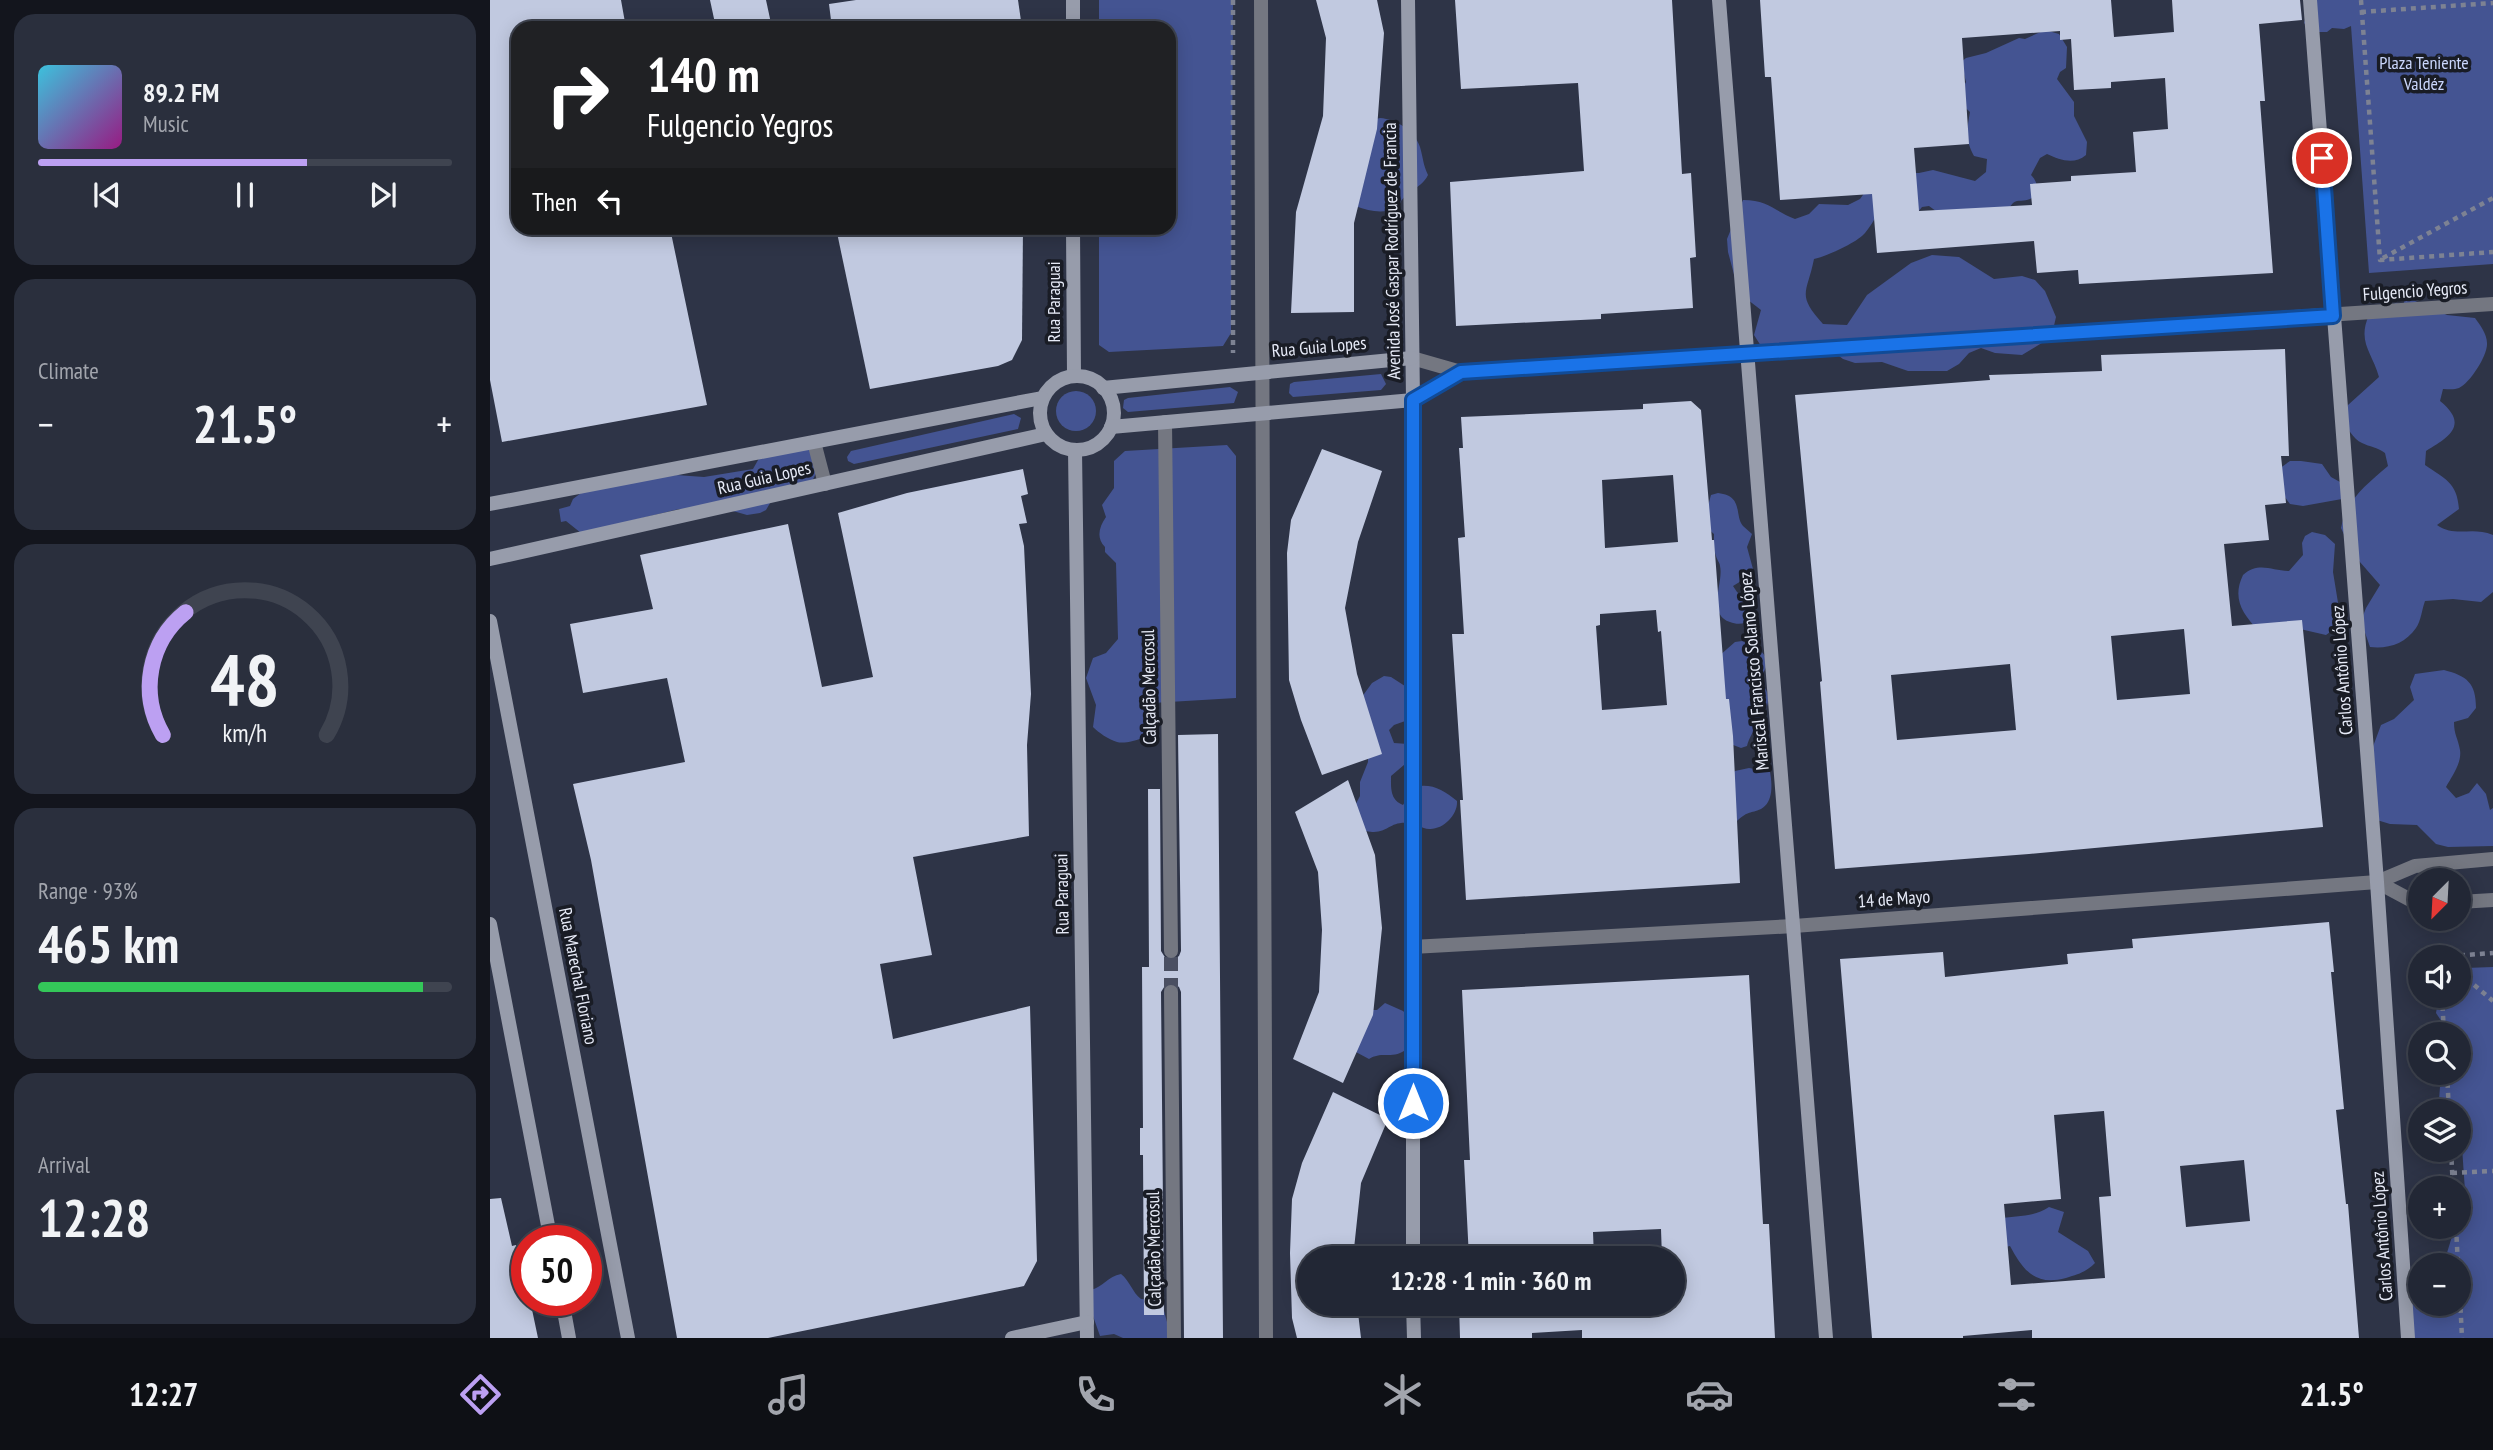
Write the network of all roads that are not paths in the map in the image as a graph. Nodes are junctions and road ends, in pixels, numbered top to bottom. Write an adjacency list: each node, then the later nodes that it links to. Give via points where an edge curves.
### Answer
1 (1073, 0): 6 (main road)
2 (1261, 0): 12 (street)
3 (1408, 0): 11 (main road, Avenida José Gaspar Rodríguez de Francia)
4 (1718, 0): 10 (main road, Mariscal Francisco Solano López)
5 (2310, 0): 9 (main road, Carlos Antônio López)
6 (1073, 21)
7 (1073, 235): 14 (main road, Rua Paraguai)
8 (2493, 304): 9 (street, Fulgencio Yegros)
9 (2333, 316): 10 (street, Fulgencio Yegros); 29 (main road, Carlos Antônio López)
10 (1747, 355): 13 (street, Fulgencio Yegros); 34 (main road, Mariscal Francisco Solano López)
11 (1412, 358): 12 (main road, Rua Guia Lopes); 13 (street, Fulgencio Yegros); 17 (main road, Avenida José Gaspar Rodríguez de Francia)
12 (1263, 372): 15 (main road, Rua Guia Lopes); 18 (street)
13 (1461, 372): 17 (street, Fulgencio Yegros)
14 (1074, 376): 15 (main road); 16 (main road, via 1057,382)
15 (1104, 388): 20 (main road, via 1113,407)
16 (1042, 397): 21 (main road, via 1040,413); 22 (main road, Rua Guia Lopes)
17 (1413, 400): 18 (main road); 35 (main road, Avenida José Gaspar Rodríguez de Francia)
18 (1263, 413): 19 (main road); 48 (street)
19 (1165, 422): 20 (main road); 36 (street, Calçadão Mercosul)
20 (1111, 427): 23 (main road, via 1097,444)
21 (1046, 434): 23 (main road, via 1064,448); 24 (main road, Rua Guia Lopes)
22 (814, 442): 24 (street); 25 (main road, Rua Guia Lopes)
23 (1076, 450): 42 (main road, Rua Paraguai)
24 (825, 484): 26 (main road, Rua Guia Lopes)
25 (490, 504)
26 (490, 559)
27 (490, 621): 44 (main road, Rua Marechal Floriano)
28 (2493, 859): 29 (street, 14 de Mayo, via 2415,866)
29 (2377, 882): 30 (street); 34 (street, 14 de Mayo); 51 (main road, Carlos Antônio López)
30 (2408, 899)
31 (2493, 900): 32 (street)
32 (2471, 901)
33 (490, 924): 38 (main road)
34 (1794, 926): 35 (street, 14 de Mayo); 50 (main road, Mariscal Francisco Solano López)
35 (1412, 947): 39 (main road, Avenida José Gaspar Rodríguez de Francia)
36 (1171, 951)
37 (1171, 992): 47 (street, Calçadão Mercosul)
38 (548, 1225)
39 (1413, 1246)
40 (565, 1316): 43 (main road)
41 (1413, 1316): 49 (main road)
42 (1087, 1322): 45 (main road); 46 (main road, Rua Paraguai)
43 (569, 1338)
44 (628, 1338)
45 (1012, 1338)
46 (1087, 1338)
47 (1174, 1338)
48 (1266, 1338)
49 (1413, 1338)
50 (1826, 1338)
51 (2408, 1338)

